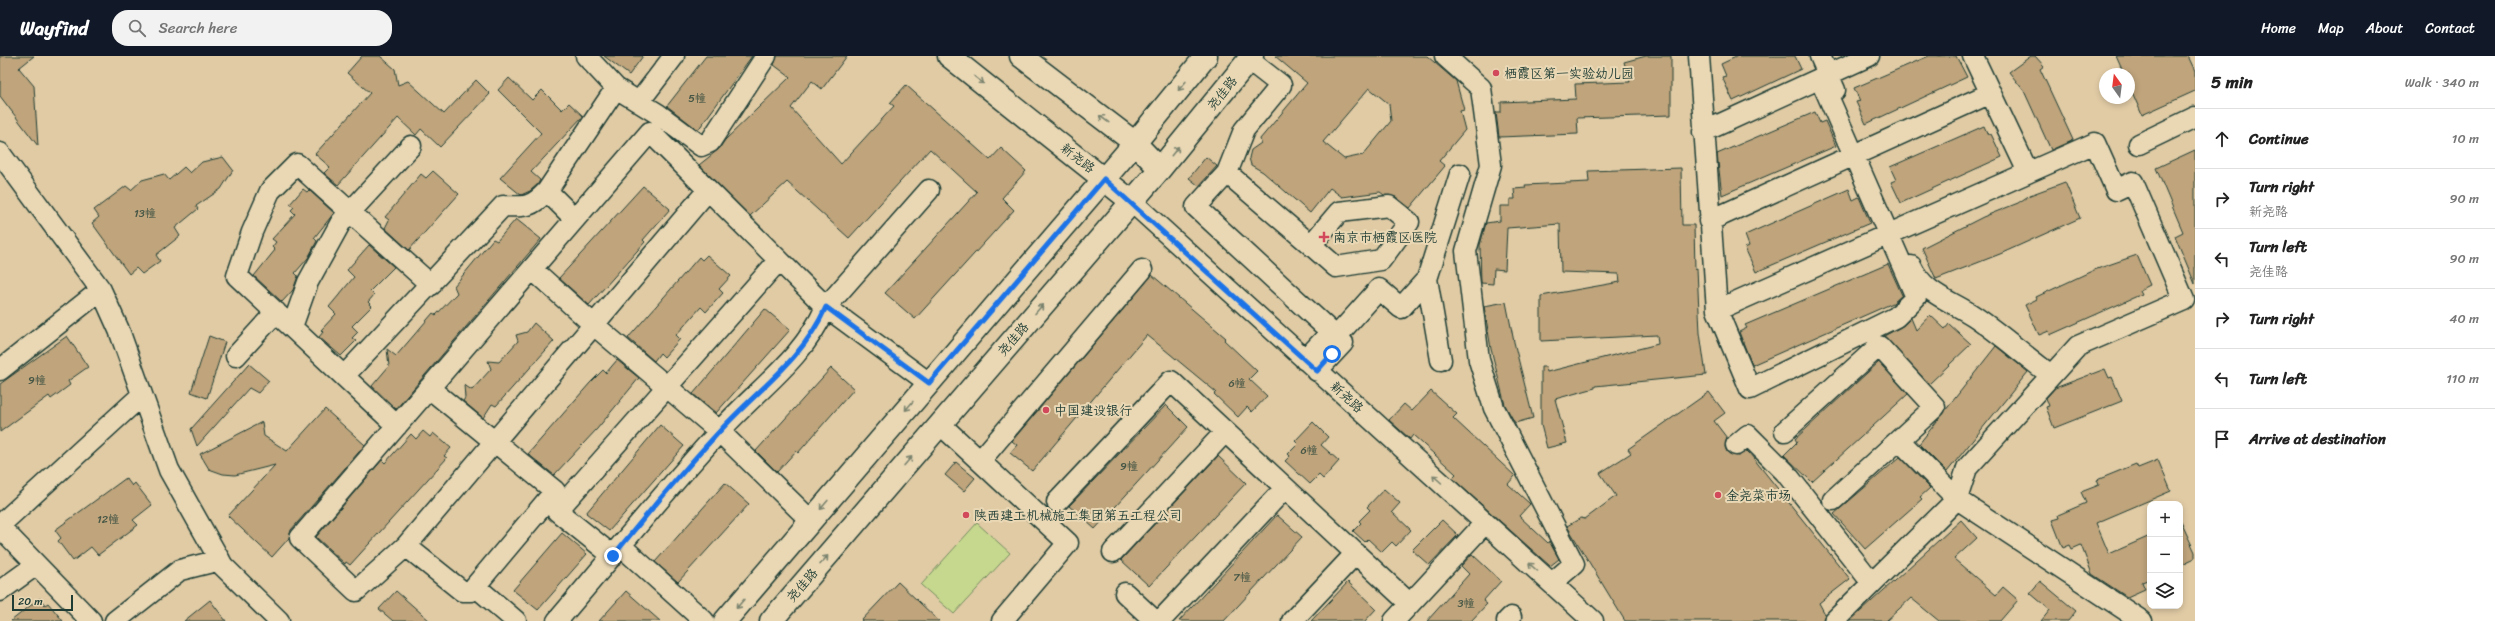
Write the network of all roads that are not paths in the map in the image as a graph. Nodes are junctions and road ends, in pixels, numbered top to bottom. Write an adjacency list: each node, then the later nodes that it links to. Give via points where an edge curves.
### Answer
1 (586, 56): 14 (street)
2 (674, 56): 16 (street)
3 (766, 56): 16 (street, via 710,142 701,146)
4 (948, 56): 28 (main road, 新尧路, one-way to 28)
5 (1021, 56): 19 (main road, one-way to 5)
6 (1206, 56): 19 (main road, one-way to 19)
7 (1446, 56): 83 (street, via 1482,88 1491,166 1466,251 1479,360 1494,408 1574,564)
8 (1699, 56): 18 (street)
9 (1820, 56): 13 (street)
10 (1869, 56): 13 (street)
11 (1973, 56): 15 (street)
12 (1251, 58): 24 (main road, 尧佳路, one-way to 12); 26 (street, via 1281,85 1244,130)
13 (1824, 76): 18 (street); 23 (street)
14 (616, 88): 16 (street); 31 (street)
15 (1991, 93): 23 (street); 25 (street)
16 (639, 102)
17 (2195, 117): 20 (street)
18 (1703, 132): 35 (street)
19 (1135, 143): 24 (main road); 28 (main road)
20 (2139, 144)
21 (411, 146): 33 (street)
22 (1, 154): 43 (street)
23 (1858, 154): 35 (street); 36 (street)
24 (1160, 168): 32 (main road, 尧佳路)
25 (2028, 172): 36 (street); 54 (street, via 2095,143 2116,190 2133,182 2184,300 2078,346)
26 (1227, 173): 37 (street); 49 (street, via 1196,207)
27 (1460, 174): 41 (street)
28 (1104, 179): 32 (main road, 新尧路); 56 (main road)
29 (708, 190): 34 (street, via 650,132); 38 (street); 47 (street)
30 (929, 190): 44 (street)
31 (547, 191): 34 (street); 42 (street, via 538,201 527,207 503,206)
32 (1131, 202): 52 (street, 新尧路); 60 (main road, 尧佳路, one-way to 32)
33 (350, 212): 42 (street); 46 (street, via 297,164 270,191 237,276); 48 (street, via 341,222 308,282)
34 (575, 219): 39 (street)
35 (1709, 221): 45 (street)
36 (1892, 232): 45 (street); 45 (street, via 1916,298 1896,317 1750,389); 54 (street, via 1917,278 1934,294 1973,315)
37 (1311, 245)
38 (779, 260): 44 (street); 57 (street)
39 (532, 269): 47 (street); 58 (street)
40 (1142, 270): 68 (street)
41 (1427, 279): 49 (street, via 1401,308 1379,289); 51 (street)
42 (431, 284): 55 (street)
43 (101, 290): 53 (street); 59 (street, via 119,330)
44 (826, 307): 56 (street); 62 (street, via 816,330 790,363)
45 (1717, 310)
46 (276, 312): 48 (street); 50 (street)
47 (594, 325): 57 (street); 66 (street)
48 (292, 327): 55 (street)
49 (1334, 334): 52 (street, via 1343,343)
50 (236, 356)
51 (1440, 360)
52 (1311, 365): 75 (street, 新尧路, one-way to 52)
53 (0, 370)
54 (2051, 375): 70 (street, via 1967,468)
55 (344, 376): 61 (street)
56 (929, 383): 74 (main road, one-way to 74)
57 (668, 386): 62 (street); 73 (street)
58 (430, 388): 61 (street); 66 (street)
59 (142, 395): 76 (street); 81 (street, via 169,470)
60 (940, 424): 68 (street); 96 (main road, 尧佳路, one-way to 60)
61 (397, 426): 77 (street, via 300,538 356,591)
62 (719, 431): 74 (street); 78 (street)
63 (1785, 431): 65 (street, via 1879,346 1935,407)
64 (1225, 432): 69 (street); 72 (street, via 1171,381); 79 (street)
65 (1899, 440): 70 (street); 71 (street)
66 (494, 442): 73 (street, via 555,491); 77 (street)
67 (1736, 445): 84 (street, via 1748,435 1785,472)
68 (980, 461): 97 (street, via 1068,544)
69 (1285, 488): 80 (street); 99 (street)
70 (1957, 499): 84 (street); 104 (street)
71 (1833, 500)
72 (1057, 502)
73 (552, 506): 78 (street); 85 (street)
74 (811, 521): 95 (main road, one-way to 95)
75 (1485, 523): 83 (street, 新尧路, one-way to 75); 88 (street)
76 (0, 526): 82 (street)
77 (406, 546): 85 (street, via 462,591 471,591)
78 (617, 551): 93 (street); 94 (street)
79 (1113, 552)
80 (1356, 553): 88 (street); 100 (street)
81 (220, 560): 90 (street, via 180,570); 91 (street)
82 (36, 565): 86 (street); 89 (street)
83 (1552, 583): 102 (street, 新尧路)
84 (1872, 583): 103 (street)
85 (475, 586): 92 (street)
86 (0, 591)
87 (1125, 593): 98 (street)
88 (1410, 604): 101 (street)
89 (91, 621)
90 (115, 621)
91 (279, 621)
92 (516, 621)
93 (557, 621)
94 (704, 621)
95 (725, 621)
96 (771, 621)
97 (1002, 621)
98 (1155, 621)
99 (1160, 621)
100 (1292, 621)
101 (1394, 621)
102 (1593, 621)
103 (1834, 621)
104 (2142, 621)

